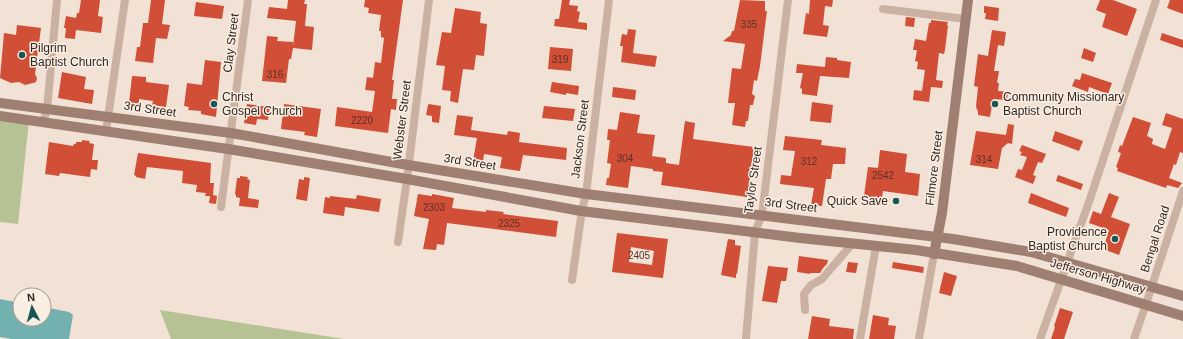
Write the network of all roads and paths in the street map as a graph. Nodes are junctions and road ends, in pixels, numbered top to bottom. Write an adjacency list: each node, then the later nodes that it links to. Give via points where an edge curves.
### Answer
1 (57, 0): 12 (street)
2 (125, 0): 14 (street)
3 (248, 0): 17 (street, Clay Street)
4 (428, 0): 19 (street, Webster Street)
5 (609, 0): 22 (street, Jackson Street)
6 (788, 0): 25 (street, Taylor Street)
7 (968, 0): 10 (main road, Filmore Street)
8 (1156, 0): 32 (street)
9 (883, 9): 10 (street)
10 (966, 19): 27 (main road, Filmore Street)
11 (0, 102): 12 (main road, 3rd Street)
12 (46, 109): 14 (main road, 3rd Street); 15 (street)
13 (0, 116): 15 (main road)
14 (109, 117): 16 (street); 17 (main road, 3rd Street)
15 (43, 123): 16 (main road)
16 (106, 131): 18 (main road)
17 (231, 133): 18 (street, Clay Street); 19 (main road, 3rd Street)
18 (228, 149): 20 (main road); 23 (street, Clay Street)
19 (408, 165): 20 (street, Webster Street); 22 (main road, 3rd Street)
20 (407, 178): 24 (main road); 28 (street, Webster Street)
21 (1183, 191): 35 (street, Bengal Road)
22 (586, 194): 24 (street, Jackson Street); 25 (main road, 3rd Street)
23 (221, 207)
24 (582, 210): 26 (main road); 34 (street, Jackson Street)
25 (762, 215): 26 (street, Taylor Street); 27 (main road, 3rd Street)
26 (755, 232): 29 (main road); 40 (street, Taylor Street)
27 (938, 237): 31 (main road, Filmore Street); 32 (main road, Jefferson Highway, via 1031,252)
28 (398, 242)
29 (853, 243): 30 (main road); 38 (street, via 822,279 811,285 804,294)
30 (876, 246): 31 (main road); 41 (street)
31 (934, 254): 33 (main road, Jefferson Highway, via 1016,266); 42 (street, Filmore Street)
32 (1068, 262): 33 (street); 35 (main road, Jefferson Highway)
33 (1062, 279): 37 (main road, Jefferson Highway); 43 (street)
34 (572, 280)
35 (1151, 286): 36 (main road, Jefferson Highway); 37 (street, Bengal Road)
36 (1183, 296)
37 (1146, 304): 39 (main road, Jefferson Highway); 44 (street, Bengal Road)
38 (805, 310)
39 (1183, 316)
40 (746, 339)
41 (860, 339)
42 (919, 339)
43 (1040, 339)
44 (1134, 339)

